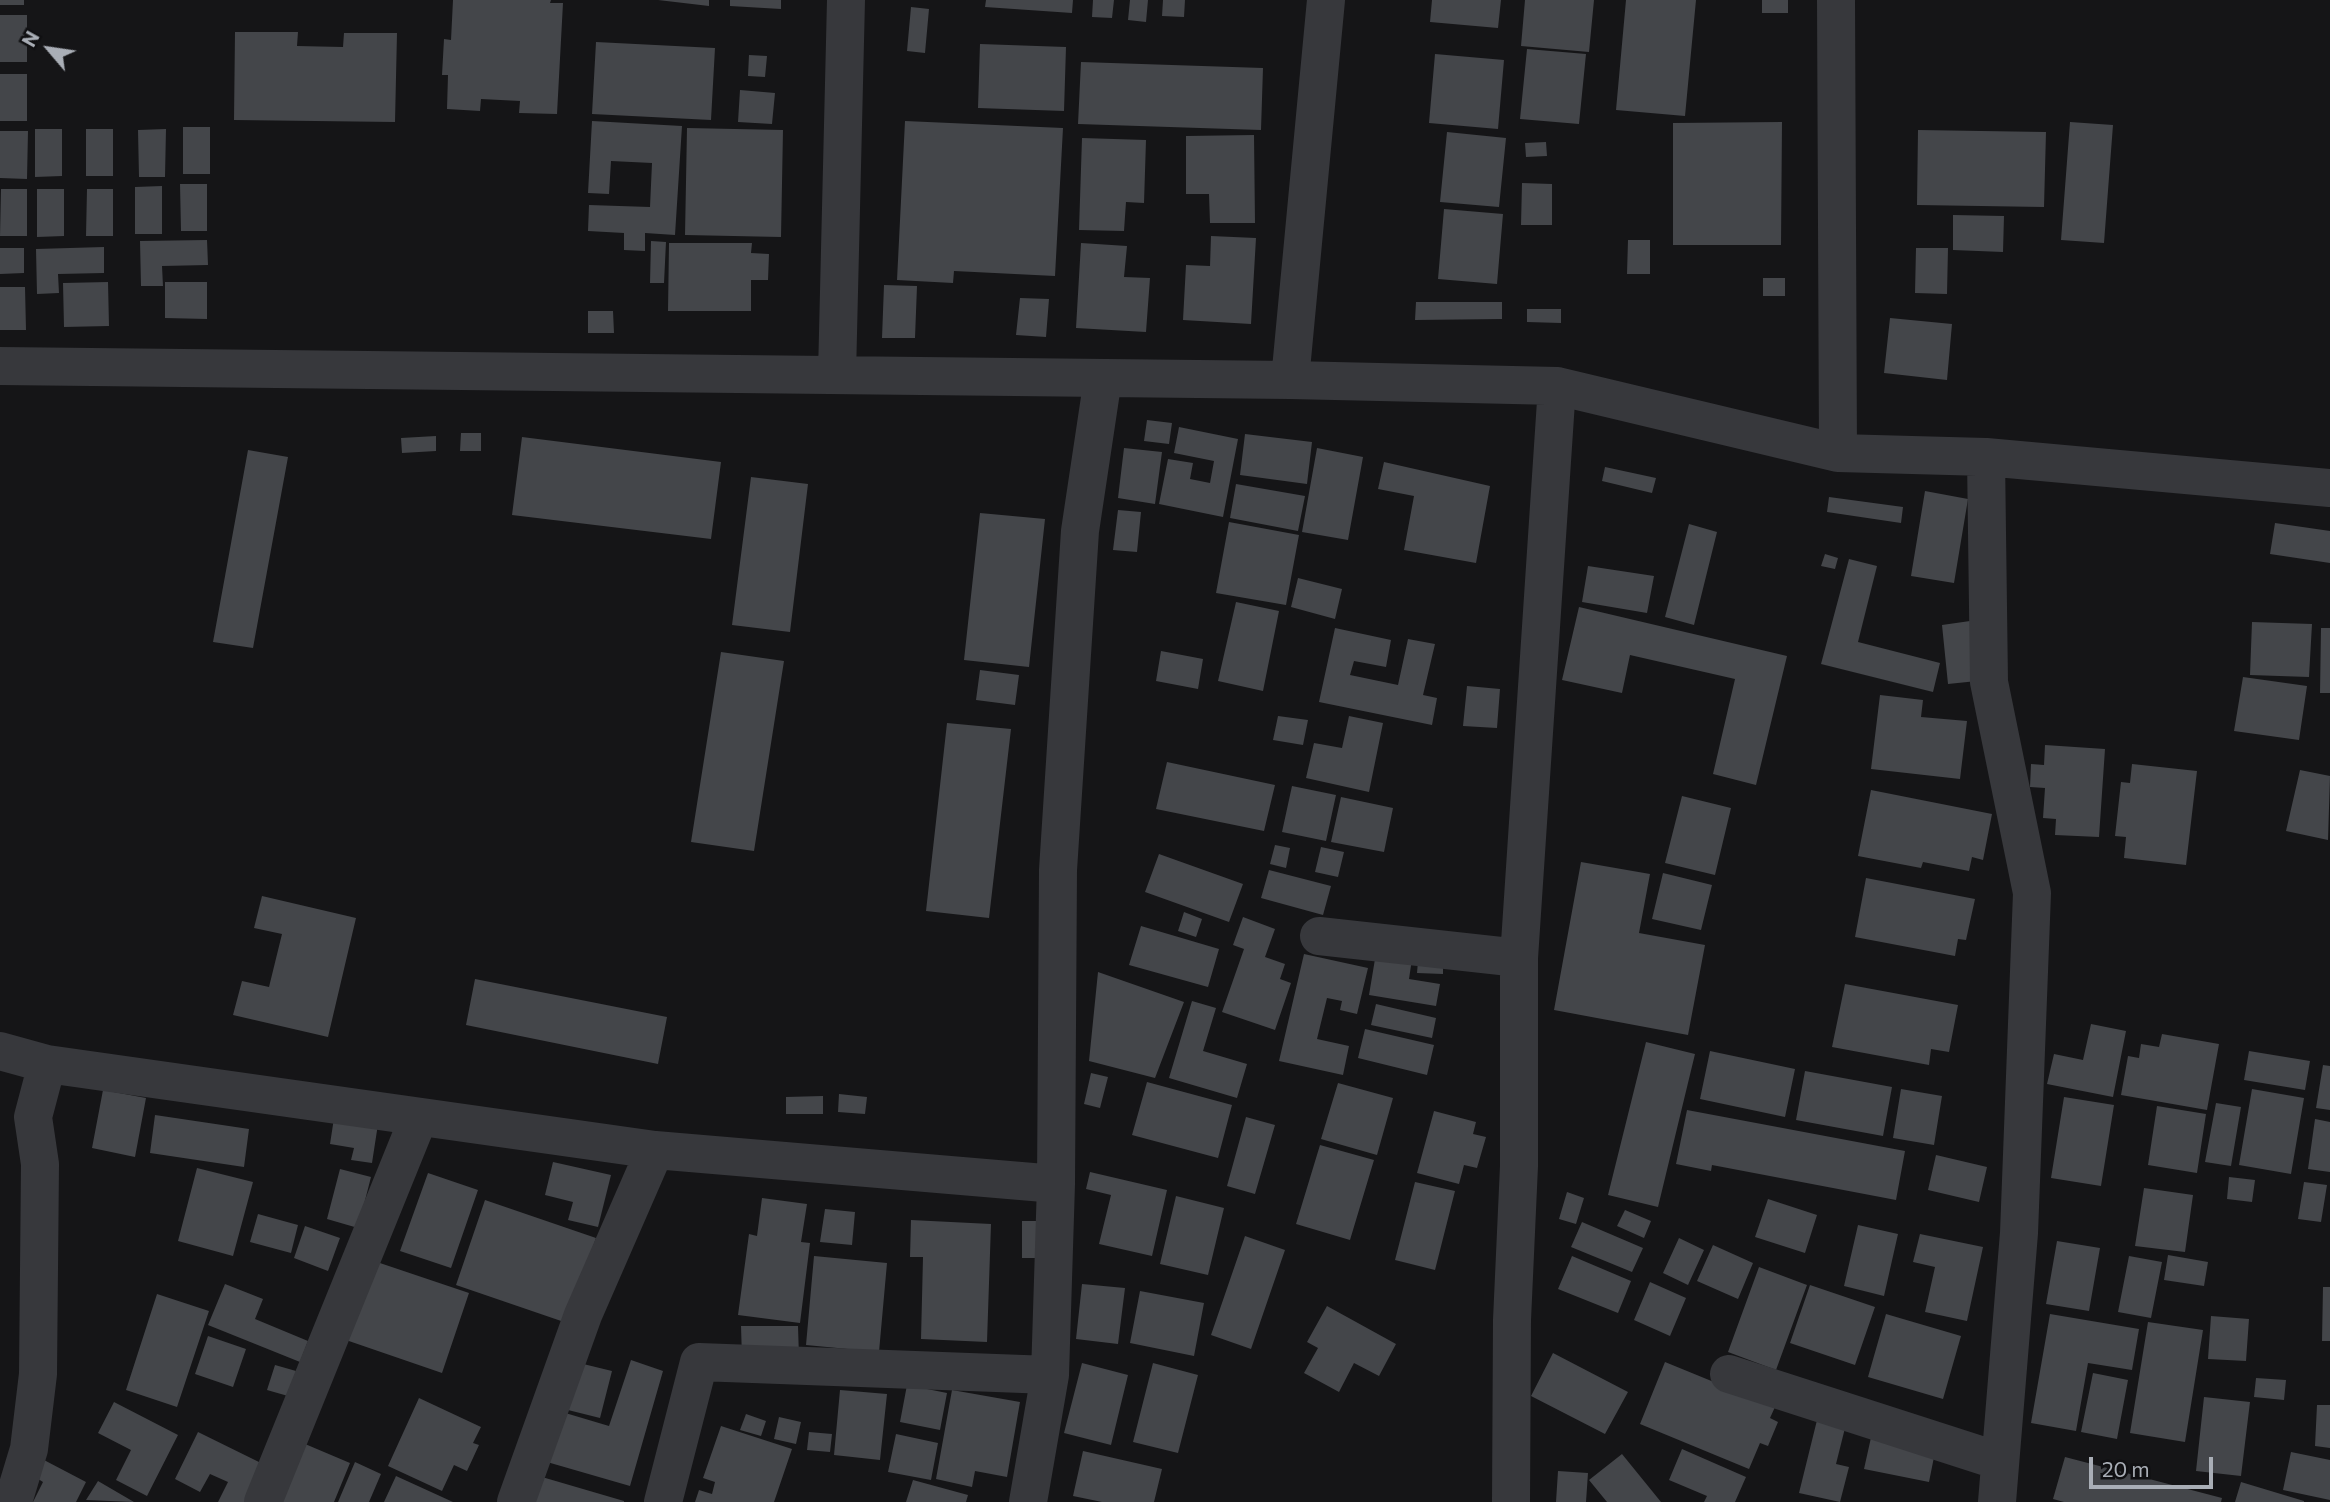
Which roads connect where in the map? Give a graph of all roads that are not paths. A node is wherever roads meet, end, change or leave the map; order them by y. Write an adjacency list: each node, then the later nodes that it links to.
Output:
1 (846, 0): 5 (street)
2 (1326, 0): 7 (street)
3 (1836, 0): 9 (street)
4 (0, 366): 5 (street)
5 (838, 375): 6 (street)
6 (1103, 378): 7 (street); 18 (street)
7 (1290, 380): 8 (street)
8 (1557, 386): 9 (street); 13 (street)
9 (1838, 453): 10 (street)
10 (1986, 457): 11 (street); 21 (street)
11 (2330, 488)
12 (1319, 936): 13 (street)
13 (1520, 958): 27 (street)
14 (0, 1051): 15 (street)
15 (47, 1065): 16 (street); 22 (street)
16 (419, 1117): 17 (street); 23 (street)
17 (655, 1150): 18 (street); 24 (street)
18 (1056, 1184): 20 (street)
19 (1729, 1374): 21 (street)
20 (1050, 1375): 25 (street); 26 (street)
21 (1999, 1461): 28 (street)
22 (13, 1502)
23 (263, 1502)
24 (516, 1502)
25 (663, 1502)
26 (1028, 1502)
27 (1511, 1502)
28 (1997, 1502)

